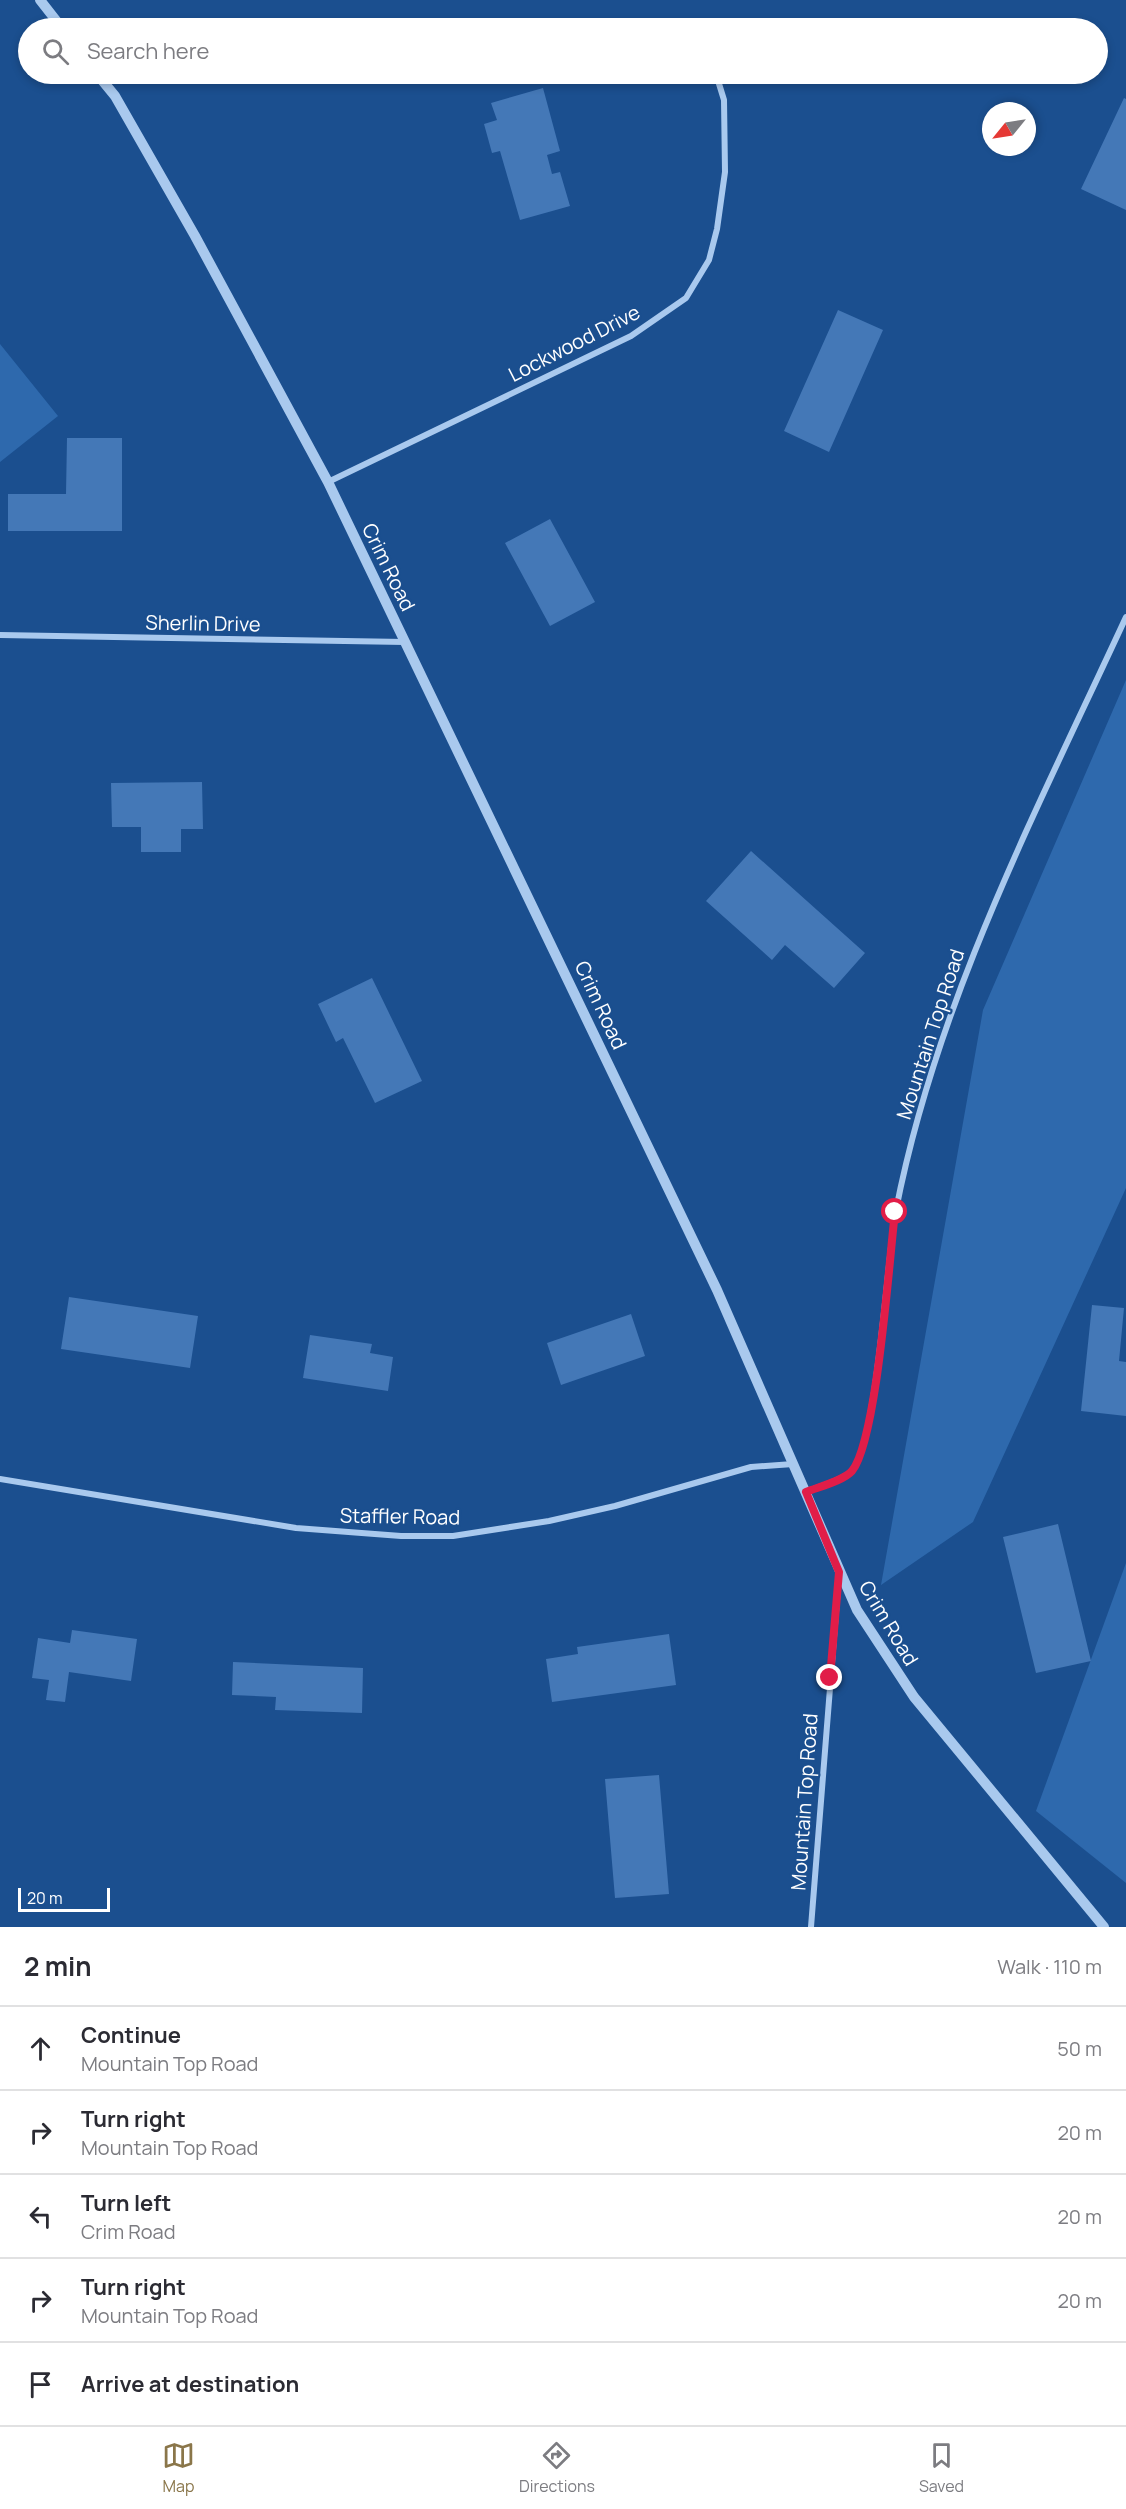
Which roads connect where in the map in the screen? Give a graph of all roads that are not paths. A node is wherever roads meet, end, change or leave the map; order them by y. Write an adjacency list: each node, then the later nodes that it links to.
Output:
1 (40, 0): 2 (street)
2 (54, 18)
3 (105, 84): 5 (street, Crim Road)
4 (719, 84): 5 (street, Lockwood Drive)
5 (328, 482): 8 (street, Crim Road)
6 (1126, 617): 11 (street, Mountain Top Road)
7 (0, 635): 8 (street, Sherlin Drive)
8 (406, 642): 9 (street, Crim Road)
9 (794, 1464): 10 (street, Staffler Road); 11 (street, Crim Road)
10 (0, 1479)
11 (806, 1492): 12 (street, Crim Road)
12 (839, 1572): 13 (street, Mountain Top Road); 14 (street, Crim Road)
13 (811, 1927)
14 (1104, 1927)

